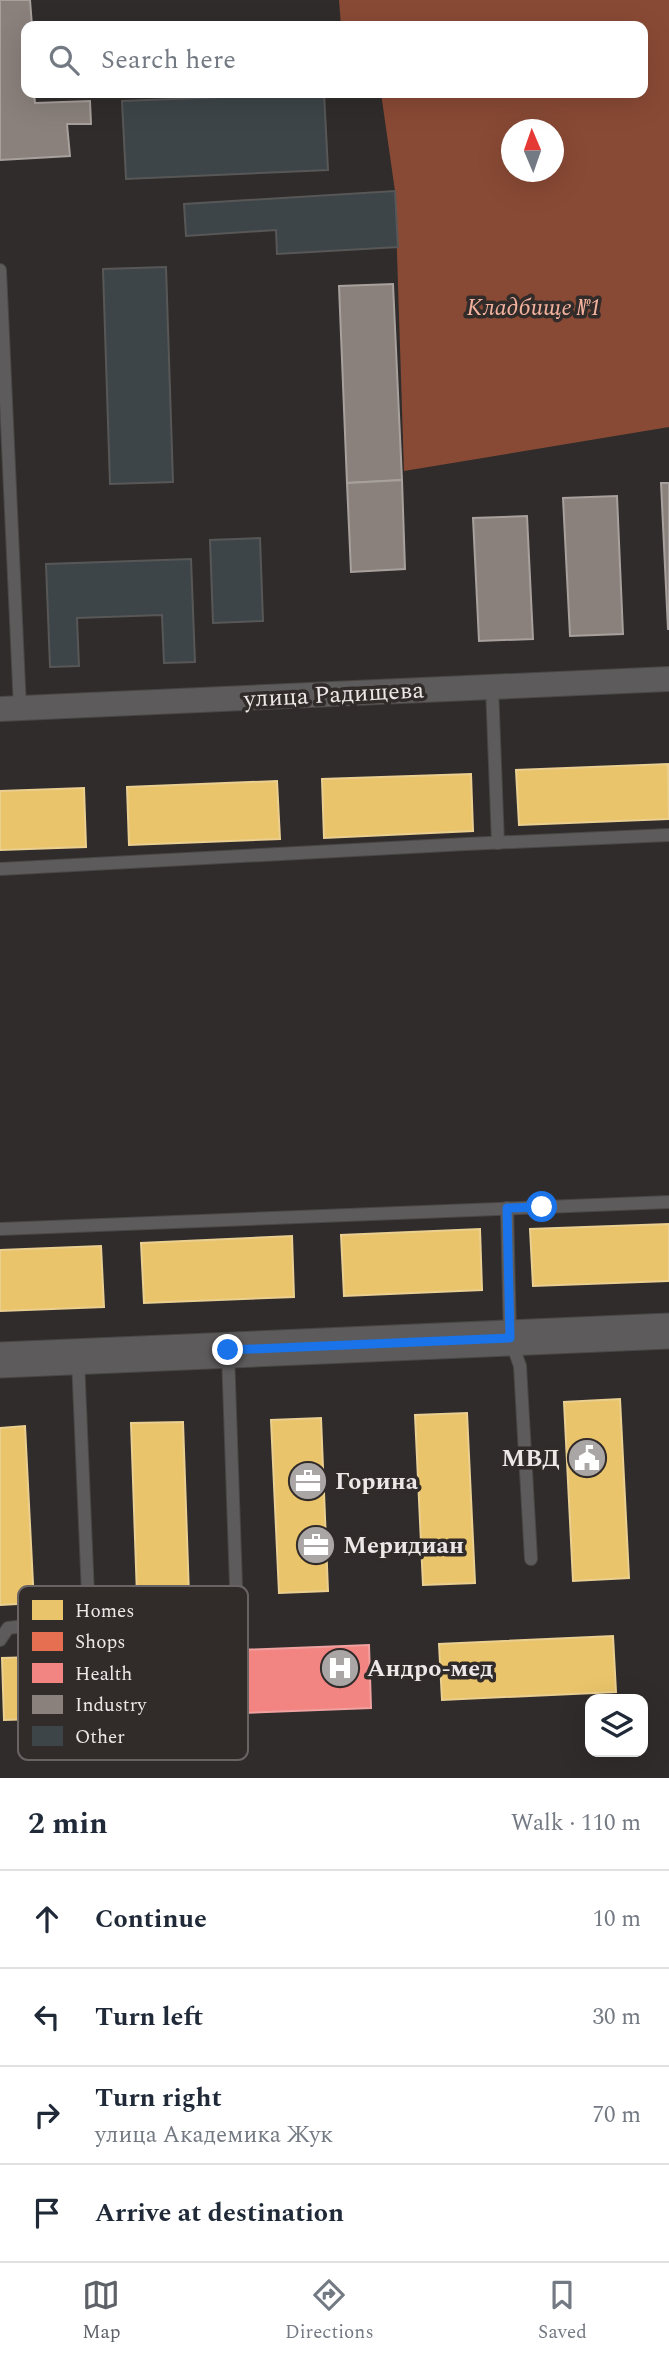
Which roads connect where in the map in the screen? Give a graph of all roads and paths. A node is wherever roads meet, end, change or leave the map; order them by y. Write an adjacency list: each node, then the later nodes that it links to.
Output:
1 (0, 270): 4 (lane)
2 (669, 679): 3 (street, улица Радищева)
3 (492, 687): 4 (street, улица Радищева); 6 (lane)
4 (10, 708)
5 (669, 835): 6 (lane)
6 (498, 843): 7 (lane)
7 (0, 869)
8 (669, 1202): 9 (lane)
9 (507, 1208): 10 (lane); 12 (lane)
10 (0, 1228)
11 (669, 1331): 12 (street)
12 (510, 1338): 13 (street); 16 (lane)
13 (228, 1350): 14 (street); 18 (lane)
14 (78, 1356): 15 (street); 17 (lane)
15 (0, 1360)
16 (531, 1559)
17 (88, 1586)
18 (235, 1586)
19 (18, 1627): 20 (lane)
20 (0, 1640)

